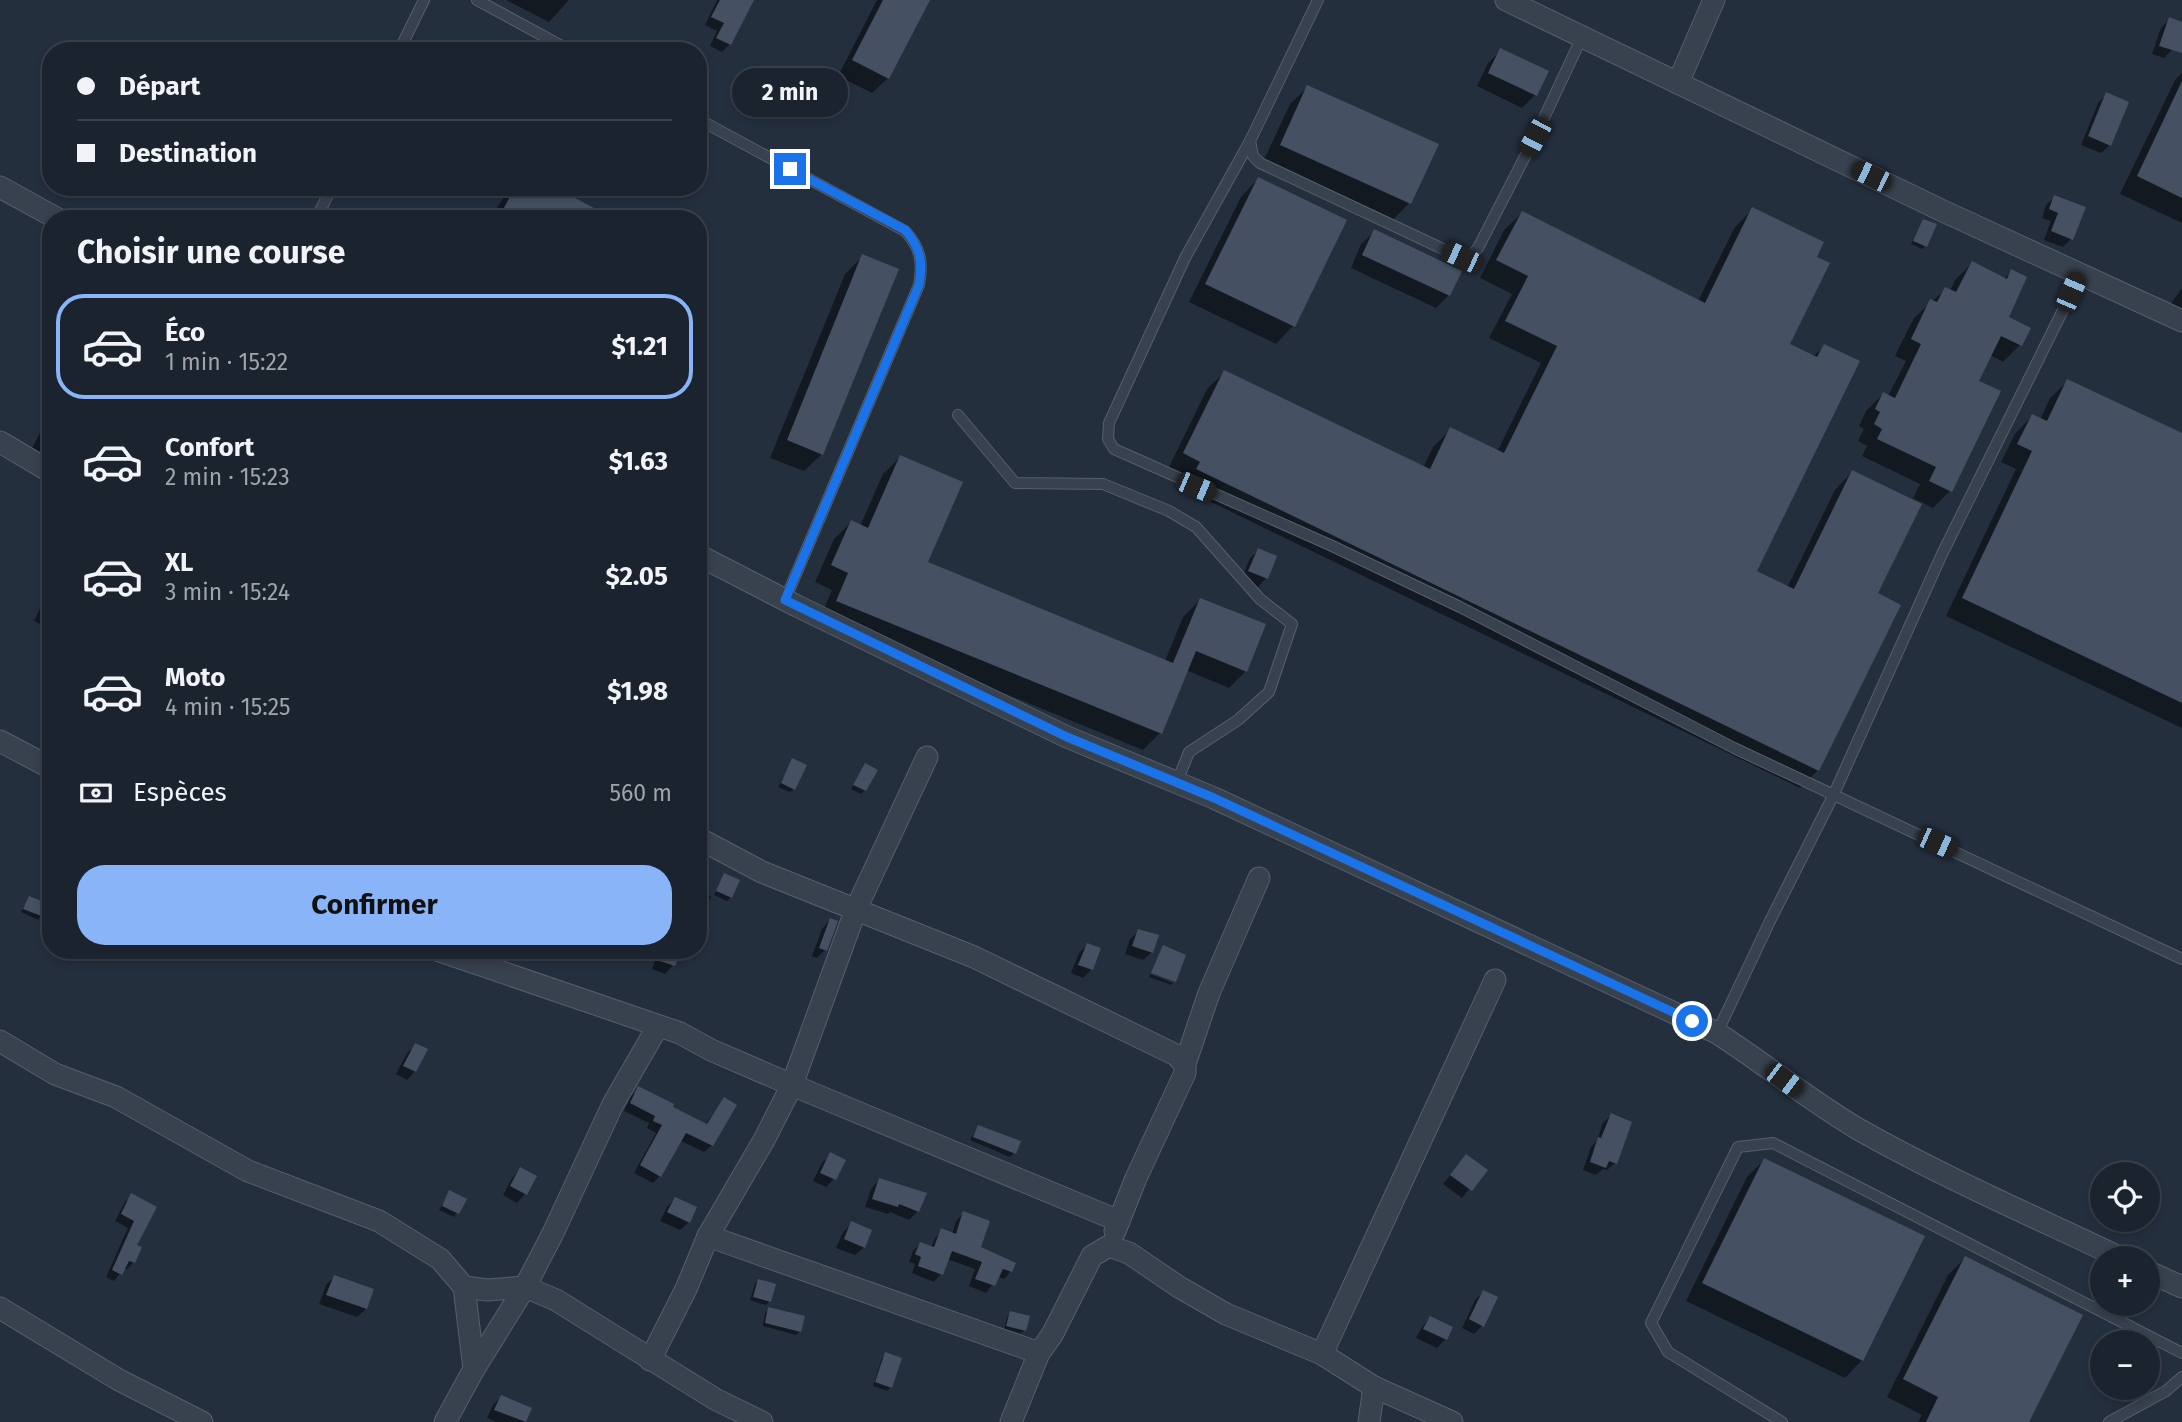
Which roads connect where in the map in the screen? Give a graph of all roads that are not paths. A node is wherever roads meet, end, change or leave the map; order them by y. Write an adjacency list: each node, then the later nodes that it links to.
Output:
1 (424, 0): 7 (lane)
2 (477, 0): 8 (lane)
3 (1318, 0): 11 (lane)
4 (1506, 0): 6 (street)
5 (1714, 0): 9 (street)
6 (1582, 37): 9 (street); 11 (lane)
7 (403, 42)
8 (554, 42)
9 (1678, 83): 14 (street)
10 (707, 124): 20 (lane)
11 (1250, 141): 25 (lane)
12 (0, 187): 13 (street)
13 (42, 210)
14 (2079, 272): 15 (street); 25 (lane)
15 (2182, 321)
16 (958, 415): 24 (lane)
17 (0, 442): 18 (street)
18 (42, 467)
19 (707, 560): 20 (street)
20 (785, 600): 24 (street)
21 (0, 741): 23 (street)
22 (927, 757): 28 (street)
23 (42, 763)
24 (1177, 782): 33 (street)
25 (1833, 796): 30 (lane); 33 (lane)
26 (707, 843): 28 (street)
27 (1259, 878): 35 (street)
28 (856, 909): 35 (street); 36 (street)
29 (463, 959): 32 (street)
30 (2182, 959)
31 (1495, 980): 48 (street)
32 (658, 1026): 36 (street); 43 (street)
33 (1717, 1033): 40 (street)
34 (0, 1041): 42 (street)
35 (1185, 1063): 37 (street)
36 (792, 1085): 37 (street); 38 (street)
37 (1119, 1221): 39 (street)
38 (708, 1236): 46 (street); 49 (street)
39 (1109, 1246): 46 (street); 48 (street)
40 (2095, 1246)
41 (2160, 1277): 44 (street)
42 (464, 1287): 43 (street); 50 (street)
43 (525, 1287): 49 (street); 50 (street)
44 (2182, 1287)
45 (0, 1308): 53 (street)
46 (1039, 1353): 56 (street)
47 (2182, 1353): 59 (lane)
48 (1322, 1354): 52 (street)
49 (650, 1360): 55 (street)
50 (474, 1369): 54 (street)
51 (2182, 1377): 60 (lane)
52 (1374, 1387): 57 (street); 58 (street)
53 (202, 1422)
54 (444, 1422)
55 (762, 1422)
56 (1011, 1422)
57 (1368, 1422)
58 (1452, 1422)
59 (1782, 1422)
60 (2109, 1422)

